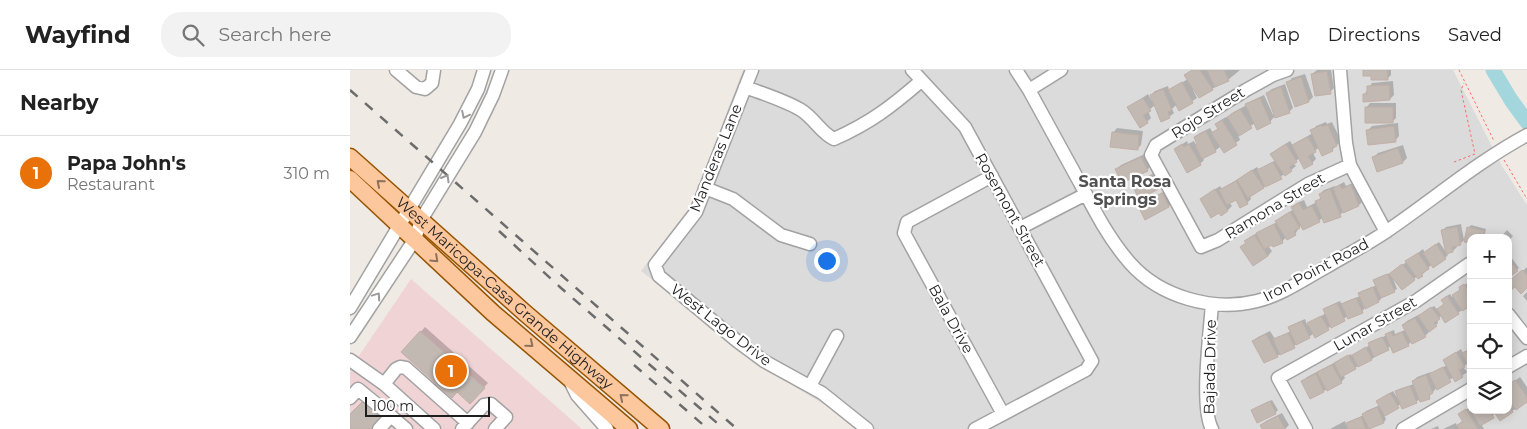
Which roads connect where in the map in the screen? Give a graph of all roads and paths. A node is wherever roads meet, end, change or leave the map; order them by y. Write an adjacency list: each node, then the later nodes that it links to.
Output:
1 (396, 70): 2 (street)
2 (434, 70)
3 (484, 70): 23 (street, one-way to 23)
4 (502, 70): 23 (street, one-way to 4)
5 (752, 70): 13 (street, Manderas Lane)
6 (912, 70): 12 (street, Rosemont Street)
7 (1016, 70): 14 (street, Iron Point Road)
8 (1061, 70): 14 (street)
9 (1286, 70): 29 (street, Rojo Street)
10 (1340, 70): 18 (street)
11 (1458, 70): 17 (path)
12 (921, 81): 13 (street); 19 (street, Rosemont Street)
13 (745, 87): 21 (street, Manderas Lane)
14 (1029, 90): 22 (street, Iron Point Road)
15 (1525, 137): 26 (street, Iron Point Road)
16 (350, 157): 23 (main road, West Maricopa-Casa Grande Highway, one-way to 16)
17 (1454, 162)
18 (1350, 165): 26 (street); 29 (street, Ramona Street)
19 (992, 176): 25 (street, Rosemont Street); 46 (street, Bala Drive)
20 (350, 179): 24 (main road, West Maricopa-Casa Grande Highway)
21 (705, 188): 28 (street); 30 (street, Manderas Lane)
22 (1086, 194): 25 (street); 32 (street, Iron Point Road)
23 (415, 214): 24 (street); 27 (street); 57 (main road, West Maricopa-Casa Grande Highway, one-way to 23)
24 (400, 225): 27 (main road, West Maricopa-Casa Grande Highway); 33 (street)
25 (1020, 228): 46 (street, Rosemont Street)
26 (1386, 232): 32 (street, Iron Point Road)
27 (415, 239): 36 (street, one-way to 27); 41 (main road, West Maricopa-Casa Grande Highway, one-way to 41)
28 (810, 244)
29 (1200, 247)
30 (655, 265): 43 (street, West Lago Drive)
31 (1467, 267): 61 (street, Lunar Street)
32 (1212, 304): 50 (street, Bajada Drive)
33 (350, 308)
34 (1512, 319): 37 (street)
35 (837, 336): 43 (street)
36 (350, 337)
37 (1527, 338)
38 (1527, 356): 40 (street)
39 (350, 360): 42 (street)
40 (1512, 365)
41 (568, 377): 55 (street); 56 (main road, West Maricopa-Casa Grande Highway)
42 (384, 384): 48 (street); 49 (street)
43 (810, 386): 58 (street, West Lago Drive)
44 (1467, 391): 62 (street)
45 (350, 398): 47 (street)
46 (1003, 414): 59 (street)
47 (390, 416): 51 (street); 52 (street)
48 (420, 416): 52 (street); 53 (street)
49 (465, 426): 54 (street)
50 (1210, 426): 60 (street)
51 (379, 429)
52 (407, 429)
53 (434, 429)
54 (495, 429)
55 (606, 429)
56 (630, 429)
57 (660, 429)
58 (867, 429)
59 (975, 429)
60 (1197, 429)
61 (1306, 429)
62 (1403, 429)

